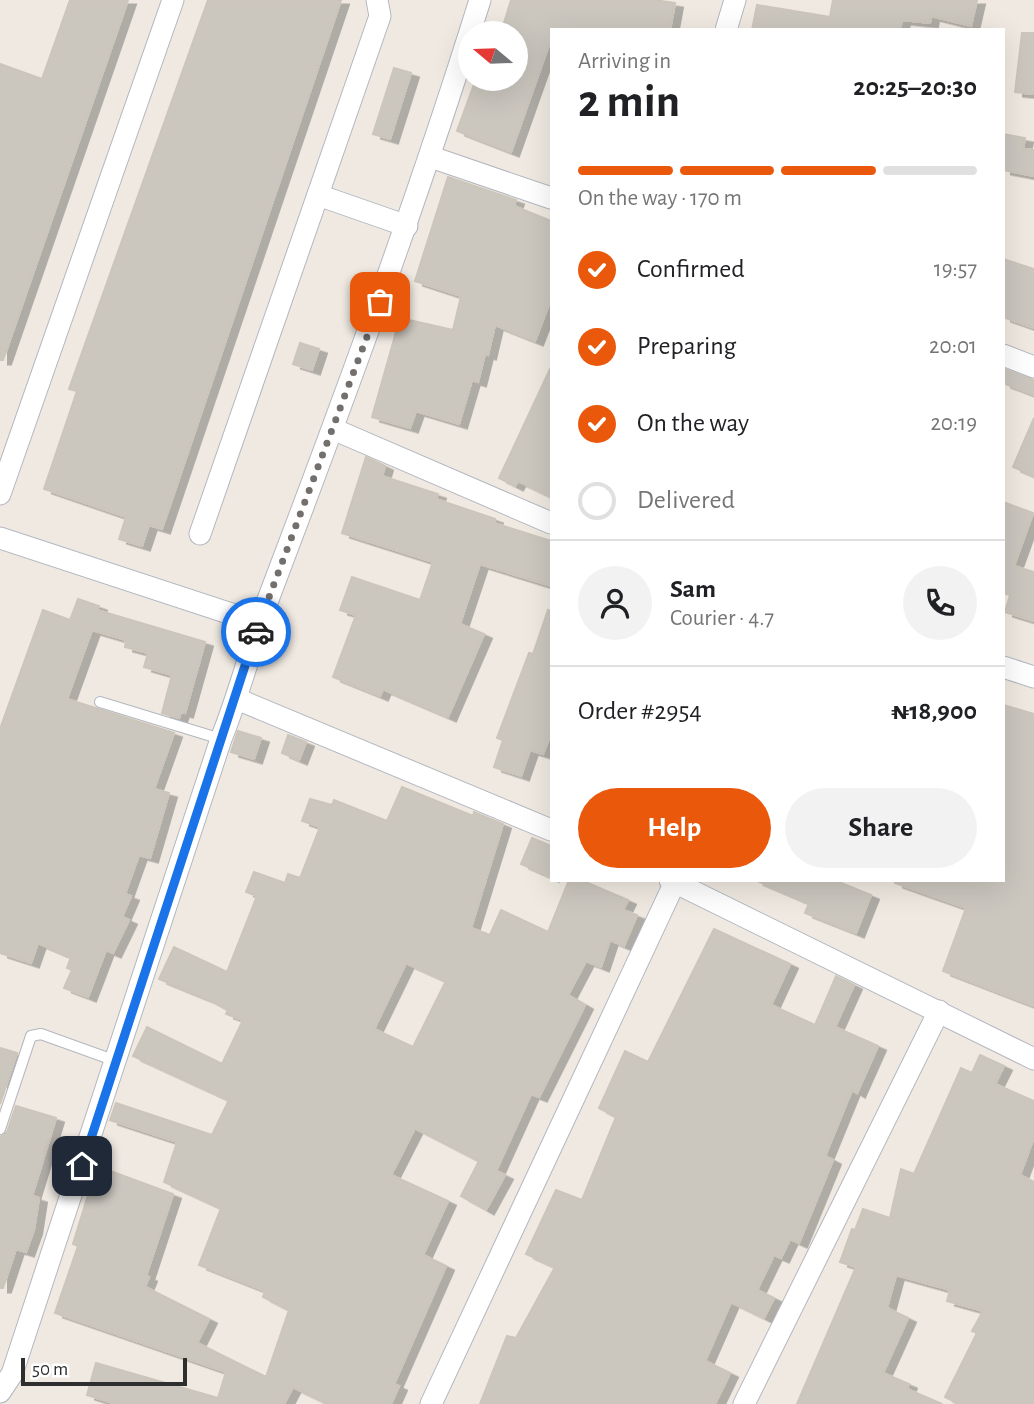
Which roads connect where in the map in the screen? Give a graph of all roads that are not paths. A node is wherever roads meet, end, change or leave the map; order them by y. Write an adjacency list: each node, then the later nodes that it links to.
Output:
1 (173, 0): 13 (street)
2 (480, 0): 6 (street)
3 (735, 0): 5 (street)
4 (378, 1): 7 (street)
5 (727, 28)
6 (431, 157): 8 (street); 9 (street)
7 (318, 195): 9 (street); 15 (street)
8 (550, 198)
9 (407, 226): 12 (street)
10 (1005, 356): 11 (street)
11 (1034, 367)
12 (333, 429): 14 (street); 17 (street)
13 (0, 494)
14 (550, 523)
15 (200, 534)
16 (0, 538): 17 (street)
17 (259, 623): 20 (street)
18 (1005, 668): 19 (street)
19 (1034, 677)
20 (237, 699): 22 (street); 23 (street)
21 (100, 702): 22 (lane)
22 (220, 739): 28 (street)
23 (550, 831)
24 (672, 882): 31 (street)
25 (674, 882): 26 (street)
26 (939, 1011): 27 (street); 32 (street)
27 (1034, 1059)
28 (116, 1061): 29 (lane); 30 (street)
29 (0, 1129)
30 (0, 1392)
31 (431, 1404)
32 (744, 1404)

